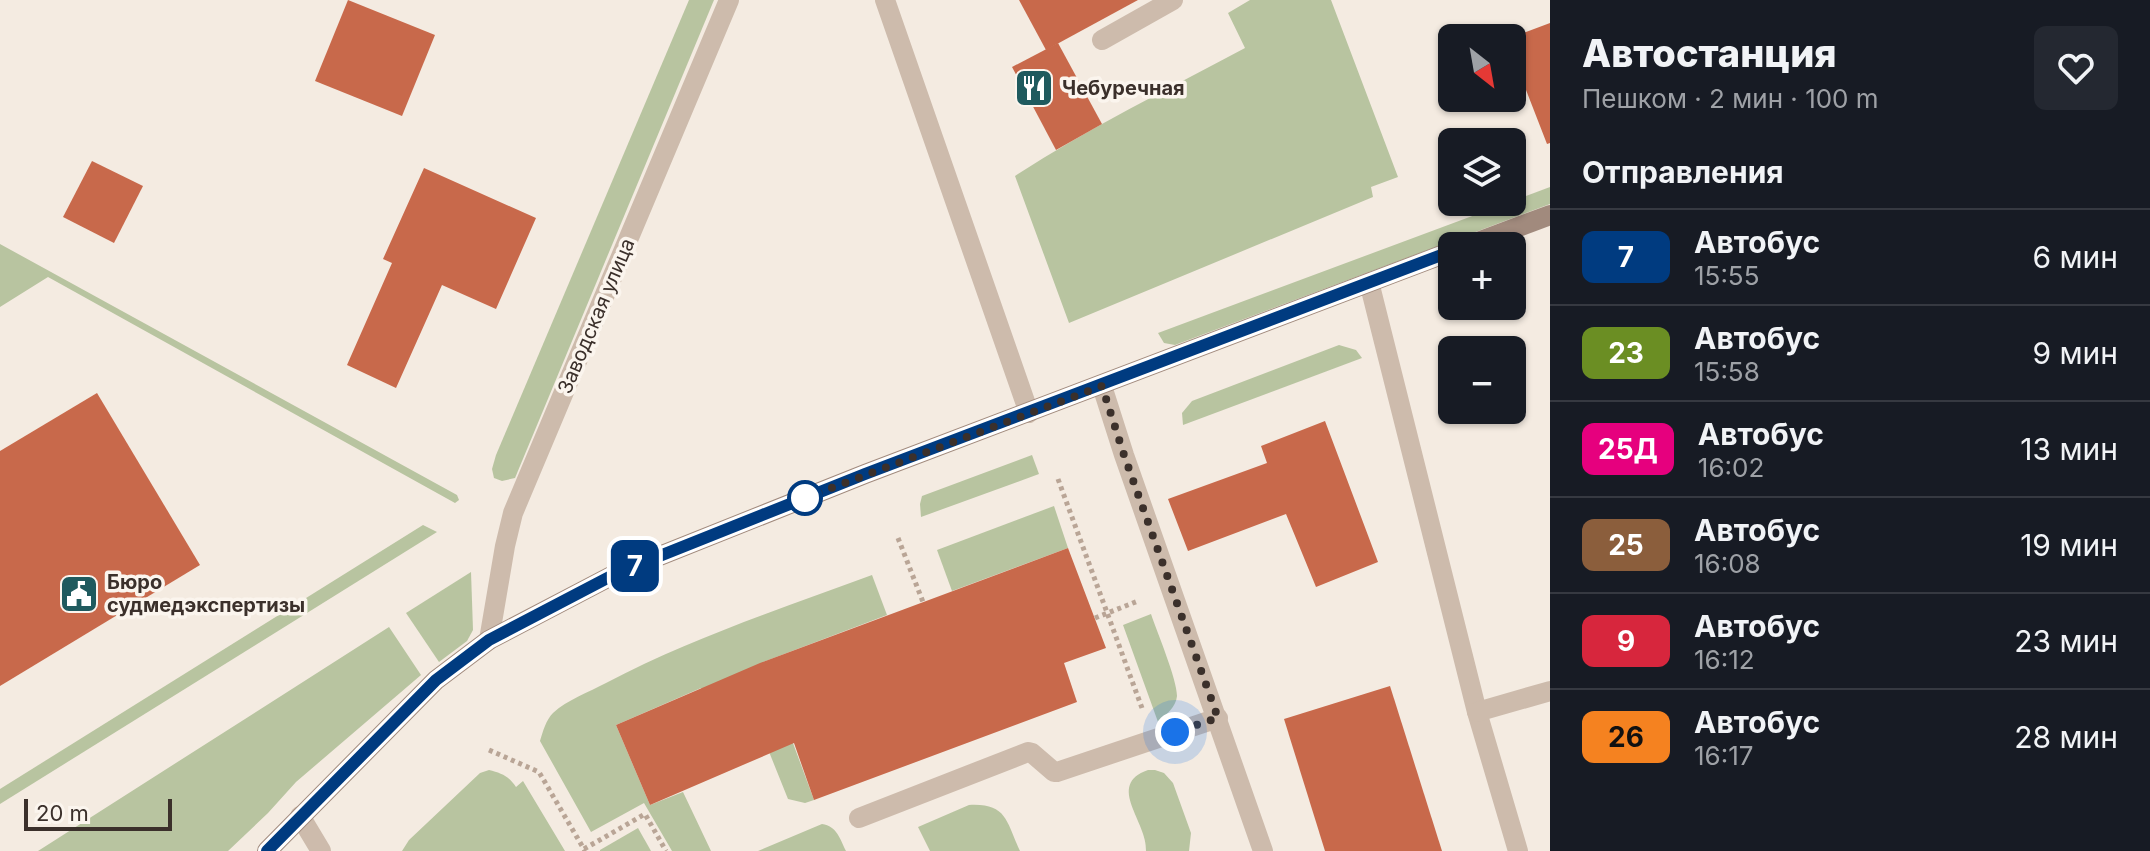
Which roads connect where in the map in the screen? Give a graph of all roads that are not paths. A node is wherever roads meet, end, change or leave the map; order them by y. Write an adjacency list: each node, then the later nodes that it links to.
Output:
1 (729, 0): 11 (street, Заводская улица)
2 (885, 0): 10 (street)
3 (1173, 0): 4 (street)
4 (1102, 40)
5 (1550, 215): 6 (main road)
6 (1504, 232)
7 (1438, 256): 8 (main road)
8 (1369, 282): 9 (main road); 13 (street)
9 (1102, 386): 10 (main road); 14 (street)
10 (1029, 413): 11 (main road)
11 (489, 640): 15 (main road)
12 (1550, 691): 13 (street)
13 (1477, 712): 20 (street)
14 (1218, 718): 16 (street); 19 (street)
15 (300, 816): 17 (main road); 18 (street)
16 (859, 818)
17 (267, 851)
18 (321, 851)
19 (1263, 851)
20 (1518, 851)

